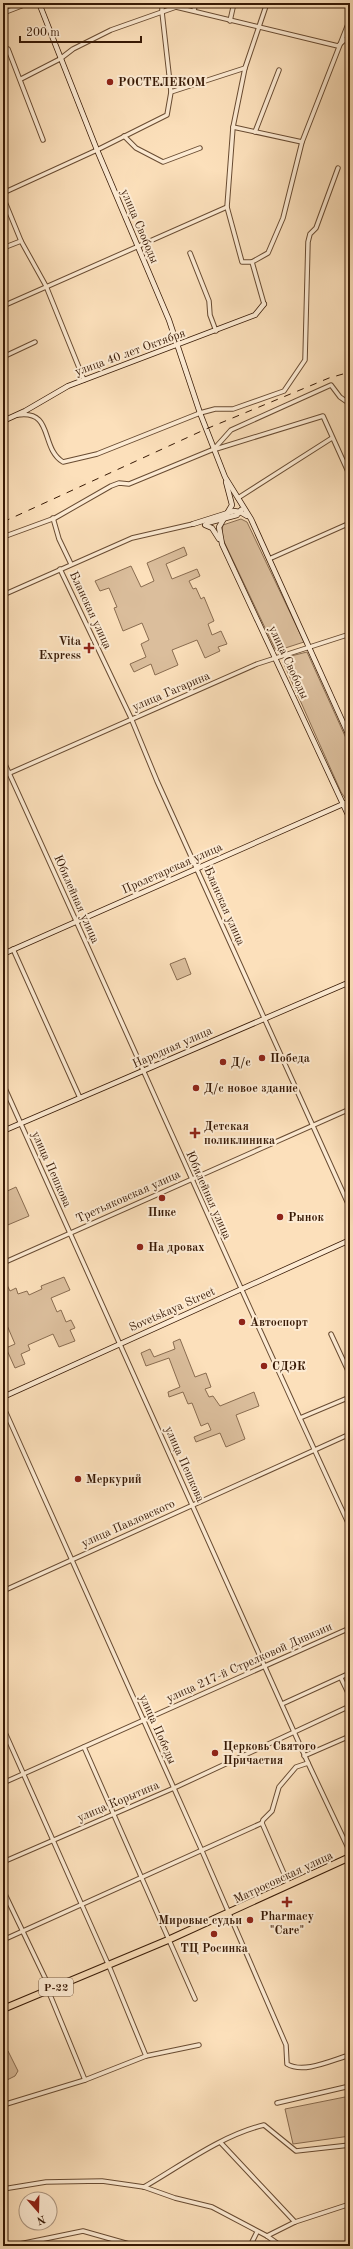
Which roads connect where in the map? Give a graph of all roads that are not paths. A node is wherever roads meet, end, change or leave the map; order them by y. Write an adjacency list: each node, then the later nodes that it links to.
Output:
1 (29, 3): 9 (street)
2 (38, 3): 16 (street, улица Свободы)
3 (162, 3): 8 (street)
4 (196, 3): 7 (street)
5 (234, 3): 11 (street)
6 (268, 3): 12 (street)
7 (194, 10): 8 (street); 11 (street)
8 (162, 12): 16 (street); 20 (street)
9 (3, 13)
10 (350, 19): 14 (street)
11 (230, 21): 12 (street)
12 (259, 29): 14 (street); 17 (street)
13 (350, 35): 14 (street)
14 (338, 46): 25 (street)
15 (8, 49): 19 (street)
16 (60, 59): 19 (street); 27 (street, улица Свободы)
17 (245, 68): 20 (street); 21 (street)
18 (279, 70): 22 (street)
19 (21, 79): 24 (street)
20 (170, 92): 23 (street)
21 (232, 127): 22 (street); 32 (street)
22 (255, 132): 25 (street)
23 (124, 136): 26 (street); 27 (street)
24 (43, 140)
25 (302, 142): 37 (street)
26 (200, 148)
27 (97, 150): 29 (street); 34 (street, улица Свободы)
28 (338, 168): 48 (street)
29 (3, 193)
30 (3, 197): 31 (street)
31 (4, 204): 33 (street)
32 (227, 207): 34 (street); 37 (street)
33 (21, 241): 35 (street); 38 (street)
34 (137, 246): 38 (street); 43 (street, улица Свободы)
35 (3, 248)
36 (190, 253): 41 (street)
37 (252, 262): 39 (street)
38 (46, 286): 40 (street); 45 (street)
39 (264, 304): 41 (street, улица 40 лет Октября)
40 (3, 306)
41 (216, 331): 43 (street, улица 40 лет Октября)
42 (35, 342): 44 (street)
43 (178, 346): 45 (street, улица 40 лет Октября); 48 (street, улица Свободы)
44 (3, 357)
45 (84, 380): 47 (street, улица 40 лет Октября)
46 (350, 404): 53 (street)
47 (36, 405): 49 (street); 50 (street, улица 40 лет Октября)
48 (200, 413): 49 (street); 53 (street, улица Свободы)
49 (33, 414): 50 (street)
50 (15, 416): 51 (street, улица 40 лет Октября)
51 (4, 419)
52 (332, 438): 53 (street); 55 (street); 56 (street)
53 (214, 449): 54 (street, улица Свободы); 60 (street)
54 (218, 458): 56 (street, улица Свободы); 59 (street, улица Свободы)
55 (350, 476)
56 (238, 498): 57 (street, улица Свободы)
57 (241, 504): 58 (street); 61 (street, улица Свободы)
58 (240, 512): 59 (street); 61 (street, улица Свободы); 62 (street)
59 (228, 514): 62 (street); 64 (street)
60 (53, 518): 66 (street); 69 (street)
61 (251, 520): 68 (street, улица Свободы)
62 (222, 521): 65 (street); 67 (street, улица Свободы)
63 (350, 523): 68 (street)
64 (193, 524): 65 (street); 69 (street)
65 (201, 524): 67 (street)
66 (3, 538)
67 (222, 544): 74 (street, улица Свободы)
68 (269, 559): 73 (street, улица Свободы)
69 (71, 564): 70 (street)
70 (60, 569): 71 (street); 75 (street, Бланская улица)
71 (3, 595)
72 (350, 634): 73 (street, улица Гагарина)
73 (310, 648): 74 (street, улица Гагарина); 76 (street, улица Свободы)
74 (276, 658): 75 (street, улица Гагарина); 81 (street, улица Свободы)
75 (131, 718): 78 (street, улица Гагарина); 83 (street, Бланская улица)
76 (350, 738)
77 (3, 760): 78 (street, Юбилейная улица)
78 (9, 774): 79 (street, улица Гагарина); 84 (street, Юбилейная улица)
79 (3, 776)
80 (350, 801): 81 (street, Пролетарская улица)
81 (343, 804): 82 (street, улица Свободы); 83 (street, Пролетарская улица)
82 (350, 820)
83 (197, 867): 84 (street, Пролетарская улица); 88 (street, Бланская улица)
84 (77, 921): 85 (street, Пролетарская улица); 89 (street, Юбилейная улица)
85 (13, 950): 86 (street, Пролетарская улица); 91 (street)
86 (3, 954)
87 (350, 982): 88 (street, Народная улица)
88 (263, 1018): 89 (street, Народная улица); 94 (street, Бланская улица)
89 (143, 1071): 91 (street, Народная улица); 96 (street, Юбилейная улица)
90 (3, 1084): 93 (street, улица Пешкова)
91 (80, 1098): 93 (street, Народная улица)
92 (350, 1109): 94 (street, Третьяковская улица)
93 (21, 1123): 95 (street, Народная улица); 98 (street, улица Пешкова)
94 (312, 1126): 96 (street, Третьяковская улица); 97 (street, Бланская улица)
95 (3, 1131)
96 (191, 1179): 98 (street, Третьяковская улица); 101 (street, Юбилейная улица)
97 (350, 1208)
98 (70, 1233): 100 (street, Третьяковская улица); 103 (street, улица Пешкова)
99 (350, 1240): 101 (street, Sovetskaya Street)
100 (3, 1263)
101 (241, 1289): 103 (street, Sovetskaya Street); 108 (street, Юбилейная улица)
102 (331, 1334): 104 (street)
103 (121, 1344): 105 (street, Sovetskaya Street); 111 (street, улица Пешкова)
104 (350, 1376)
105 (3, 1397)
106 (350, 1397): 108 (street)
107 (3, 1406): 113 (street, улица Победы)
108 (300, 1418): 110 (street, Юбилейная улица)
109 (350, 1434): 110 (street, улица Павловского)
110 (314, 1450): 111 (street, улица Павловского); 112 (street, Юбилейная улица)
111 (192, 1505): 113 (street, улица Павловского); 116 (street, улица Пешкова)
112 (350, 1527)
113 (72, 1559): 114 (street, улица Павловского); 122 (street, улица Победы)
114 (3, 1591)
115 (350, 1628): 116 (street, улица 217-й Стрелковой Дивизии)
116 (265, 1666): 120 (street, улица Пешкова); 122 (street, улица 217-й Стрелковой Дивизии)
117 (350, 1673): 118 (street)
118 (341, 1678): 119 (street); 120 (street)
119 (350, 1697)
120 (282, 1704): 124 (street, улица Пешкова)
121 (350, 1706): 124 (street, улица Корытина)
122 (144, 1721): 126 (street, улица 217-й Стрелковой Дивизии); 131 (street, улица Победы)
123 (3, 1728): 129 (street)
124 (294, 1731): 127 (street, улица Пешкова); 131 (street, улица Корытина)
125 (350, 1736): 127 (street)
126 (84, 1748): 129 (street, улица 217-й Стрелковой Дивизии); 132 (street)
127 (304, 1756): 128 (street, улица Пешкова)
128 (308, 1763): 133 (street); 136 (street, улица Пешкова)
129 (24, 1774): 130 (street, улица 217-й Стрелковой Дивизии); 134 (street)
130 (3, 1783)
131 (174, 1788): 132 (street, улица Корытина); 135 (street, улица Победы)
132 (113, 1814): 134 (street, улица Корытина); 139 (street)
133 (262, 1823): 135 (street); 140 (street)
134 (52, 1840): 138 (street, улица Корытина); 142 (street)
135 (202, 1851): 139 (street); 143 (street, улица Победы)
136 (350, 1852)
137 (350, 1858): 140 (highway, Матросовская улица / Р-22)
138 (3, 1862)
139 (142, 1878): 142 (street); 146 (street)
140 (289, 1886): 143 (highway, Матросовская улица / Р-22)
141 (3, 1890): 144 (street)
142 (81, 1904): 144 (street); 147 (street)
143 (228, 1914): 146 (highway, Матросовская улица / Р-22); 152 (street, улица Победы)
144 (22, 1932): 145 (street); 148 (street)
145 (3, 1940)
146 (168, 1940): 147 (highway, Матросовская улица / Р-22); 149 (street)
147 (109, 1966): 148 (highway, Матросовская улица / Р-22); 153 (street)
148 (48, 1990): 150 (highway, Матросовская улица / Р-22); 154 (street)
149 (195, 1999)
150 (3, 2008)
151 (199, 2045): 153 (street)
152 (350, 2055)
153 (146, 2056): 154 (street)
154 (85, 2080): 157 (street)
155 (350, 2086): 156 (street)
156 (277, 2103)
157 (3, 2105)
158 (221, 2142): 159 (street); 160 (street); 163 (street)
159 (350, 2145)
160 (144, 2187): 161 (street); 164 (street)
161 (3, 2189)
162 (350, 2204): 163 (street)
163 (295, 2222): 165 (street)
164 (257, 2232): 165 (street); 168 (street)
165 (267, 2236): 169 (street)
166 (10, 2246): 167 (street)
167 (136, 2246)
168 (250, 2246)
169 (281, 2246)

